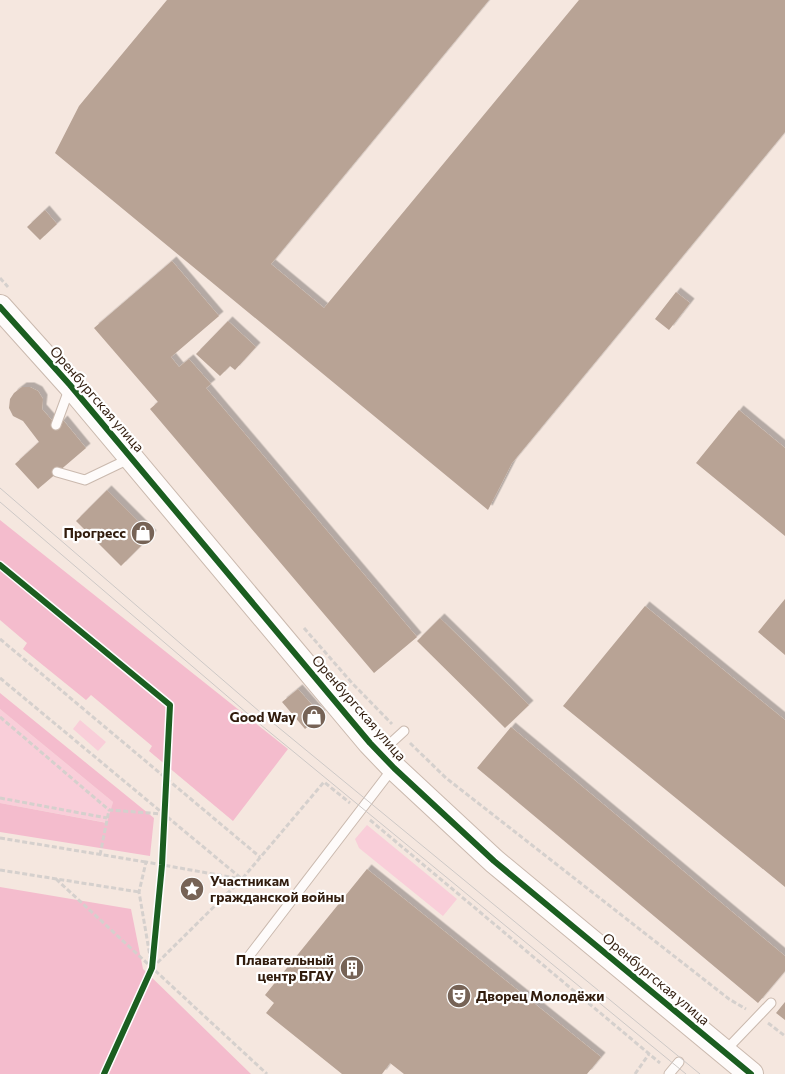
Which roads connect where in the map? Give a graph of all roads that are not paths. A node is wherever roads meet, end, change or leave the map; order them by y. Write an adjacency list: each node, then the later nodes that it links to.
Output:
1 (6, 300): 2 (street, Оренбургская улица)
2 (70, 385): 3 (lane); 4 (street, Оренбургская улица)
3 (56, 424)
4 (131, 458): 5 (lane); 7 (street, Оренбургская улица)
5 (57, 472)
6 (403, 732): 7 (lane)
7 (387, 760): 8 (lane); 10 (street, Оренбургская улица)
8 (246, 960)
9 (771, 1002): 10 (lane)
10 (724, 1052): 13 (street, Оренбургская улица)
11 (679, 1062): 12 (lane)
12 (670, 1073)
13 (751, 1074)

